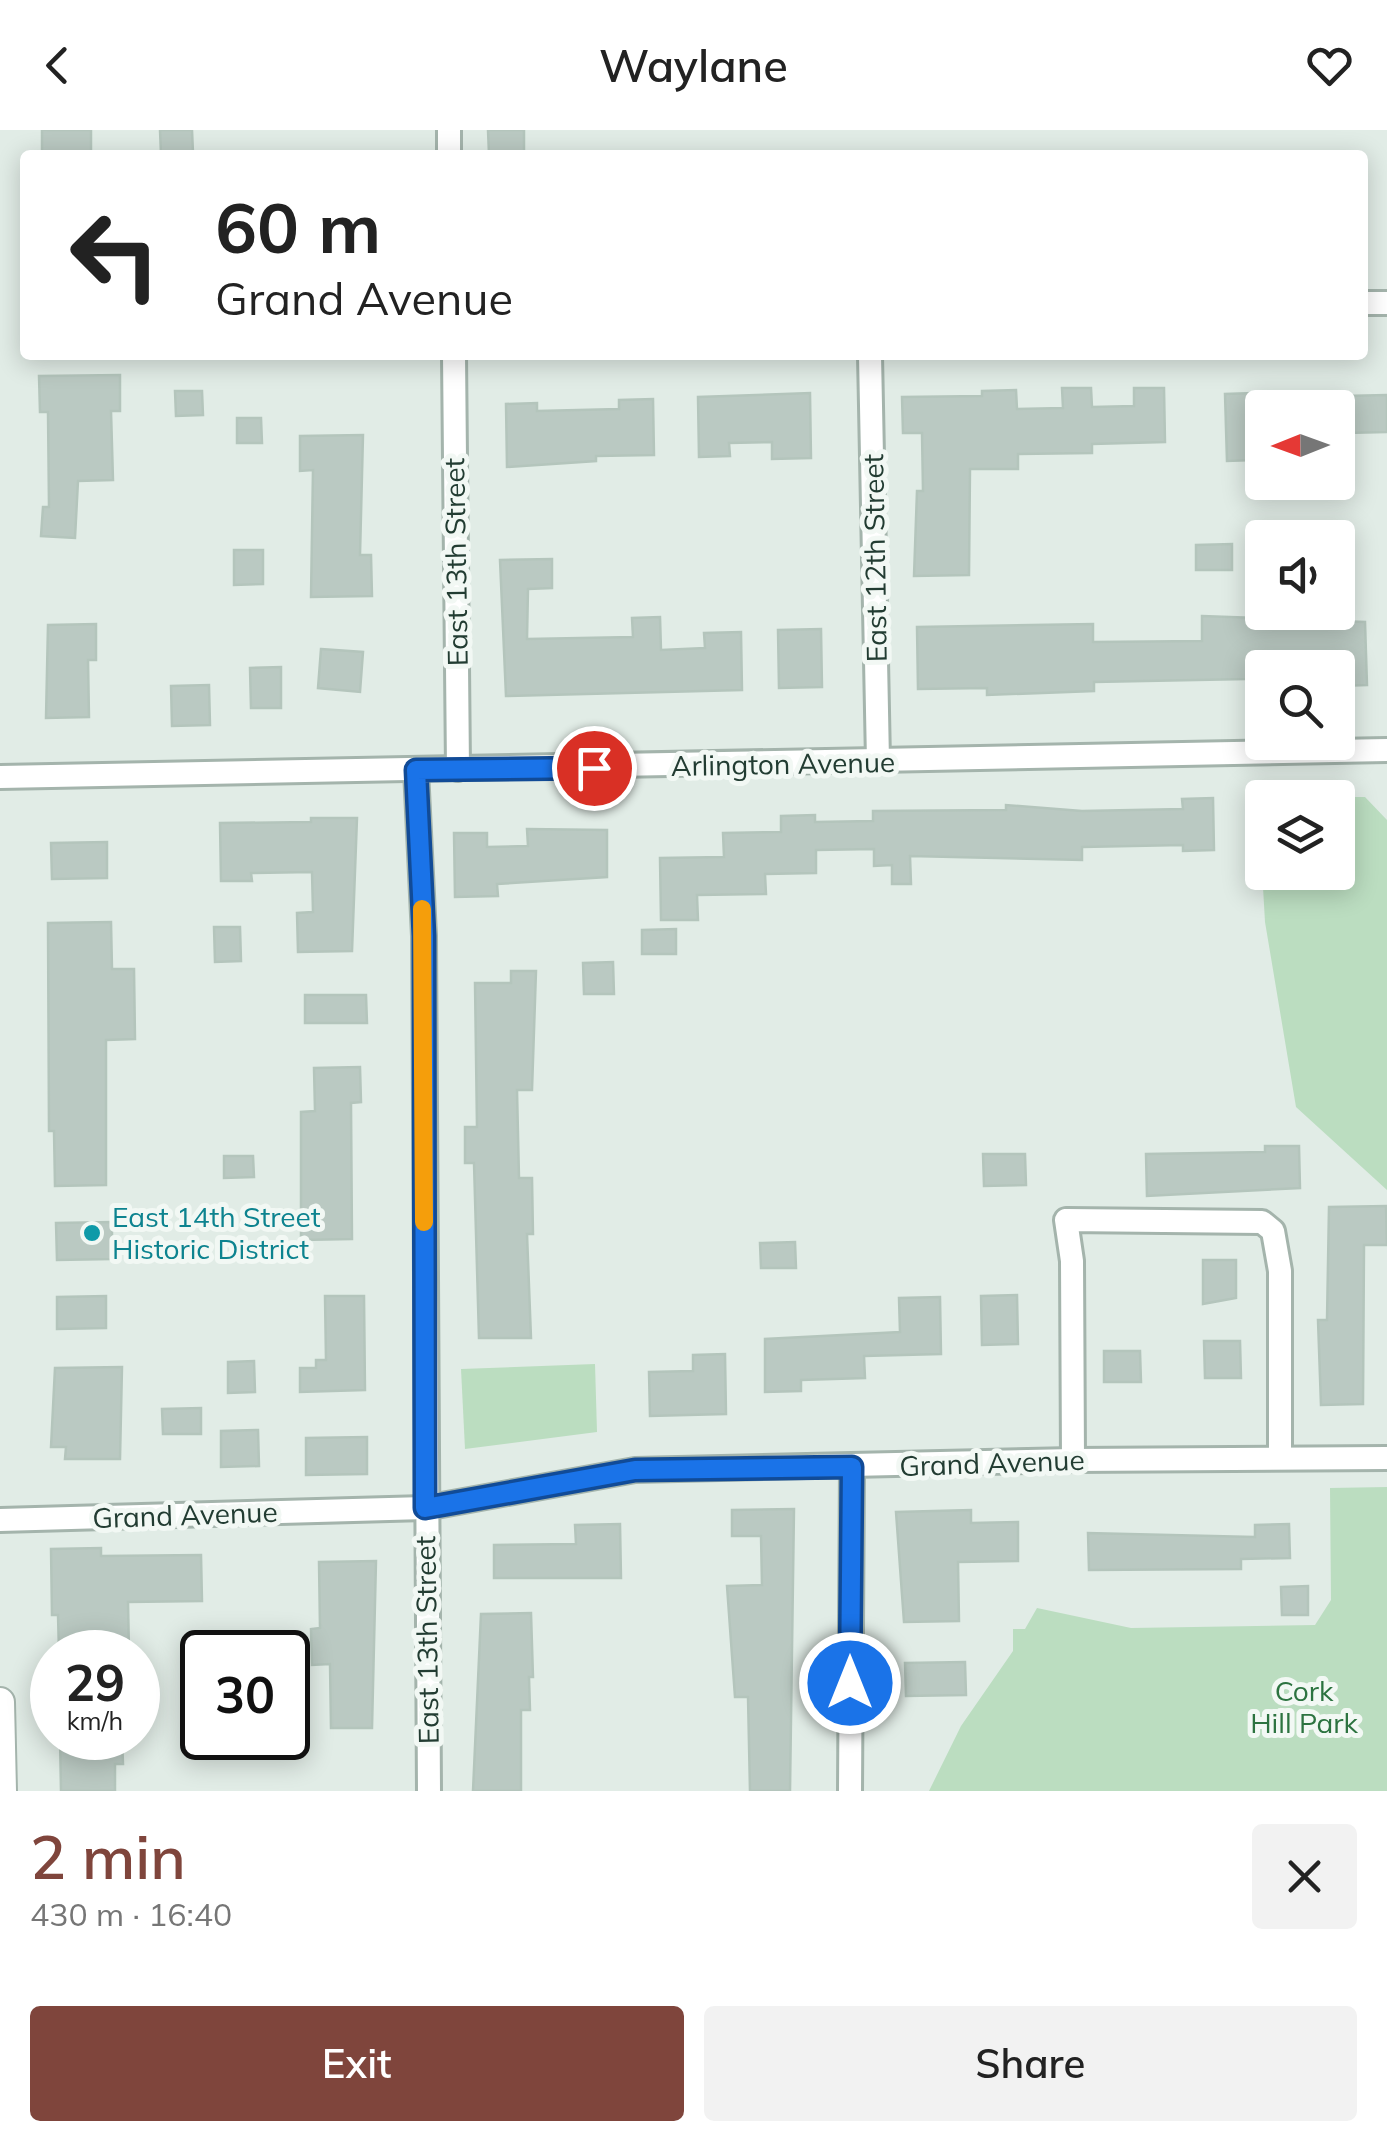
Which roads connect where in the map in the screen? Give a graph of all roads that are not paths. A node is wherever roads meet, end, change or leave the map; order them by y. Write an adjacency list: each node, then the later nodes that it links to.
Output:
1 (454, 360): 5 (street, East 13th Street)
2 (870, 360): 4 (street, East 12th Street)
3 (1387, 750): 4 (street, Arlington Avenue)
4 (878, 761): 5 (street, Arlington Avenue)
5 (458, 769): 6 (street, Arlington Avenue)
6 (416, 770): 7 (street, Arlington Avenue); 12 (street, East 13th Street)
7 (0, 777)
8 (1280, 1458): 9 (street, Grand Avenue); 10 (street, Grand Avenue); 10 (street)
9 (1387, 1458)
10 (1072, 1460): 11 (street, Grand Avenue)
11 (852, 1467): 12 (street, Grand Avenue); 17 (street)
12 (425, 1508): 13 (street, Grand Avenue); 16 (street, East 13th Street)
13 (0, 1520)
14 (0, 1702): 15 (street)
15 (2, 1791)
16 (429, 1791)
17 (850, 1791)

